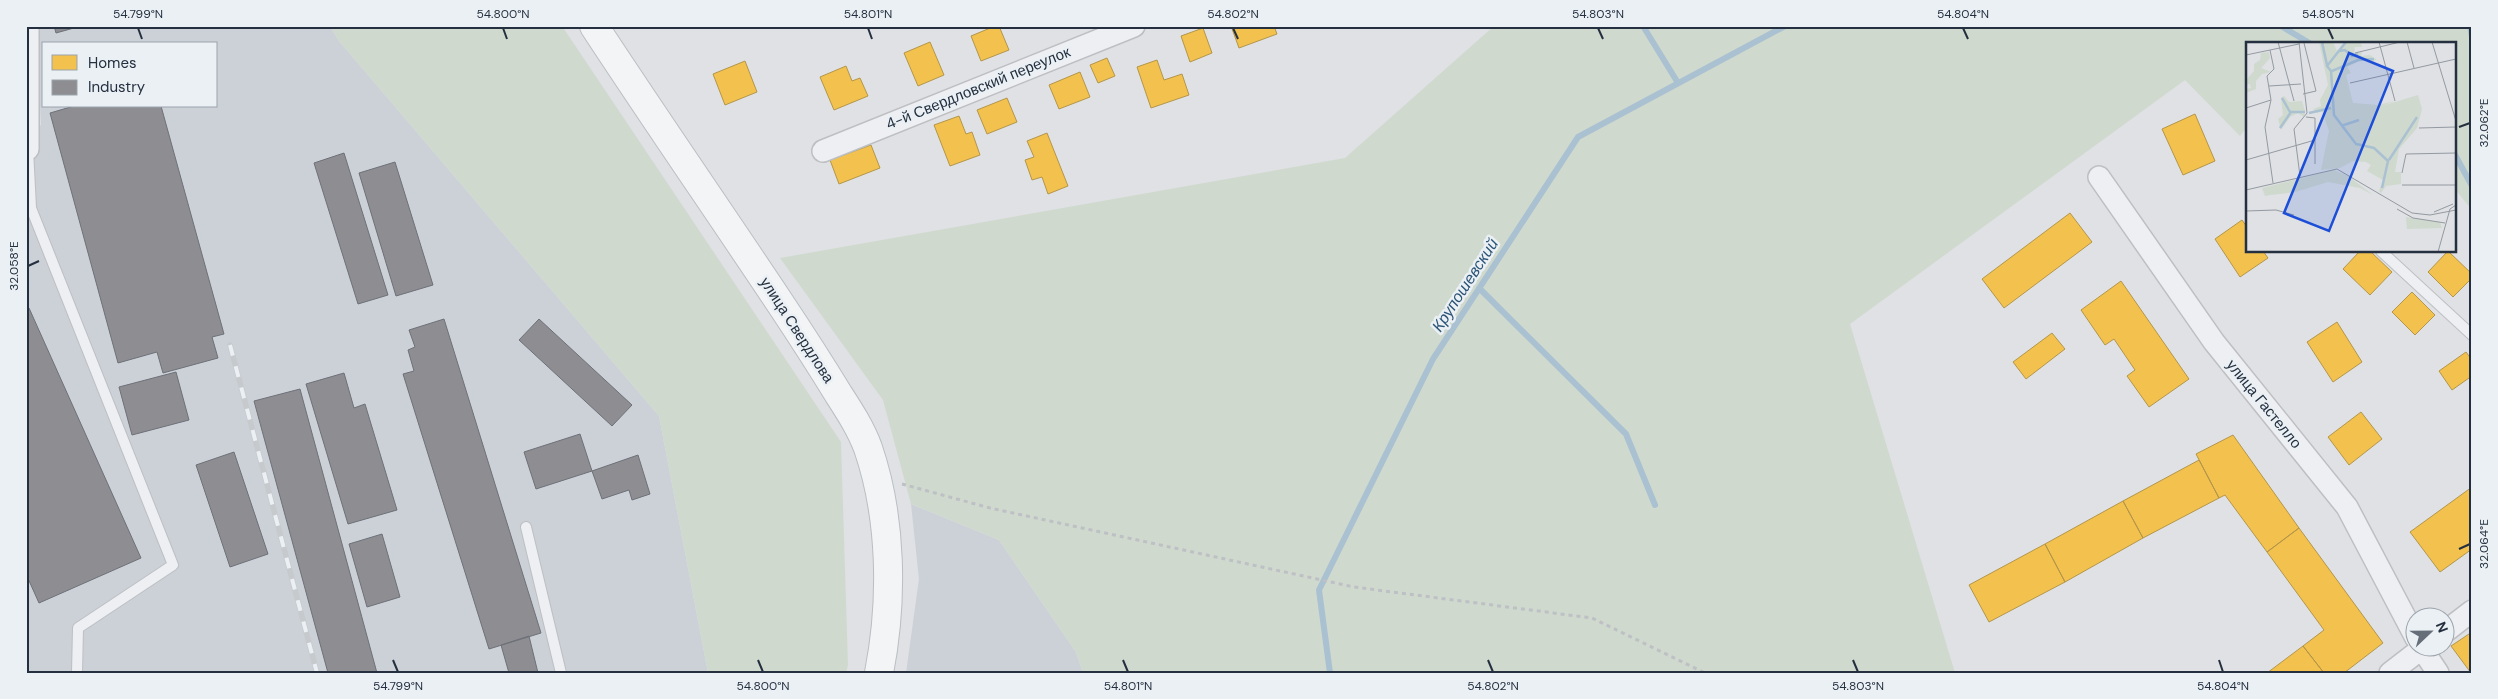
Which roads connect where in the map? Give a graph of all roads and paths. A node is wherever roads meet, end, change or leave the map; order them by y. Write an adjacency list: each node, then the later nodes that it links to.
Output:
1 (28, 26): 4 (street)
2 (594, 26): 9 (main road, улица Свердлова)
3 (1134, 26): 5 (street, 4-й Свердловский переулок)
4 (27, 149): 16 (lane)
5 (823, 150)
6 (2099, 177): 12 (street, улица Гастелло)
7 (2382, 252): 8 (lane)
8 (2472, 335)
9 (877, 477): 18 (main road, улица Свердлова); 19 (path)
10 (526, 527): 17 (lane)
11 (2472, 611): 13 (street)
12 (2406, 617)
13 (2456, 623)
14 (2409, 656): 20 (street)
15 (2428, 656): 21 (street, улица Гастелло)
16 (77, 673)
17 (562, 673)
18 (879, 673)
19 (1705, 673)
20 (2390, 673)
21 (2438, 673)

